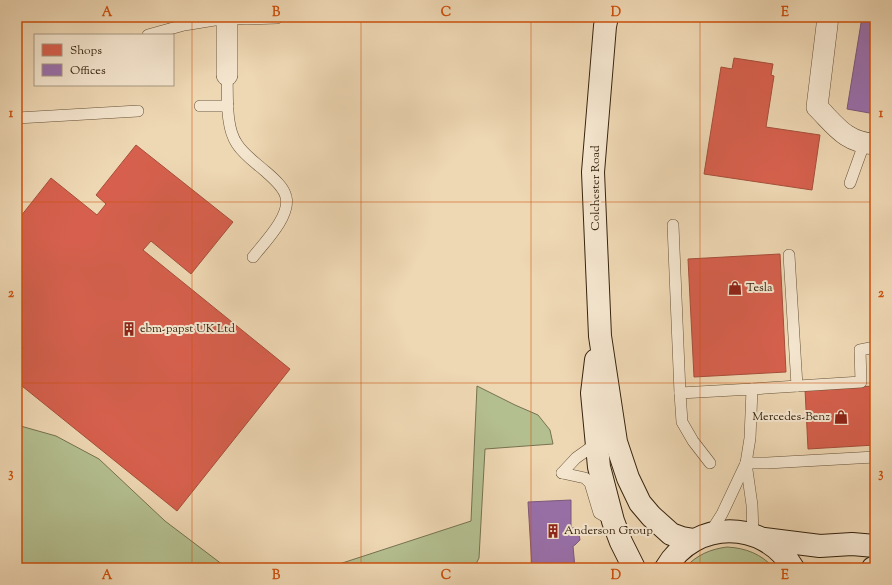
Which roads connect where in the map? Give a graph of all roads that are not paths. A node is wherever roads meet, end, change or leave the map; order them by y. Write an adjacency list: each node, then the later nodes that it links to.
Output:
1 (607, 17): 16 (main road, Colchester Road)
2 (828, 17): 11 (street)
3 (227, 18): 4 (lane); 5 (lane); 6 (street)
4 (277, 18)
5 (148, 34)
6 (227, 75): 8 (lane)
7 (200, 106): 8 (lane)
8 (228, 106): 15 (lane)
9 (138, 111): 10 (lane)
10 (17, 118)
11 (869, 144): 12 (lane)
12 (850, 183)
13 (673, 225): 20 (lane)
14 (789, 255): 18 (lane)
15 (253, 257)
16 (600, 336): 21 (main road, Colchester Road); 26 (main road, Colchester Road)
17 (875, 347): 18 (lane)
18 (797, 386): 19 (lane)
19 (752, 389): 20 (lane); 24 (lane)
20 (680, 393): 23 (lane)
21 (597, 440): 25 (main road, Colchester Road); 25 (lane)
22 (875, 457): 24 (lane)
23 (710, 463)
24 (746, 463): 26 (lane); 27 (lane)
25 (613, 521): 29 (main road, Colchester Road)
26 (702, 537): 27 (main road); 30 (main road)
27 (758, 537): 28 (main road); 31 (main road)
28 (875, 546)
29 (634, 568)
30 (666, 568)
31 (793, 568)

